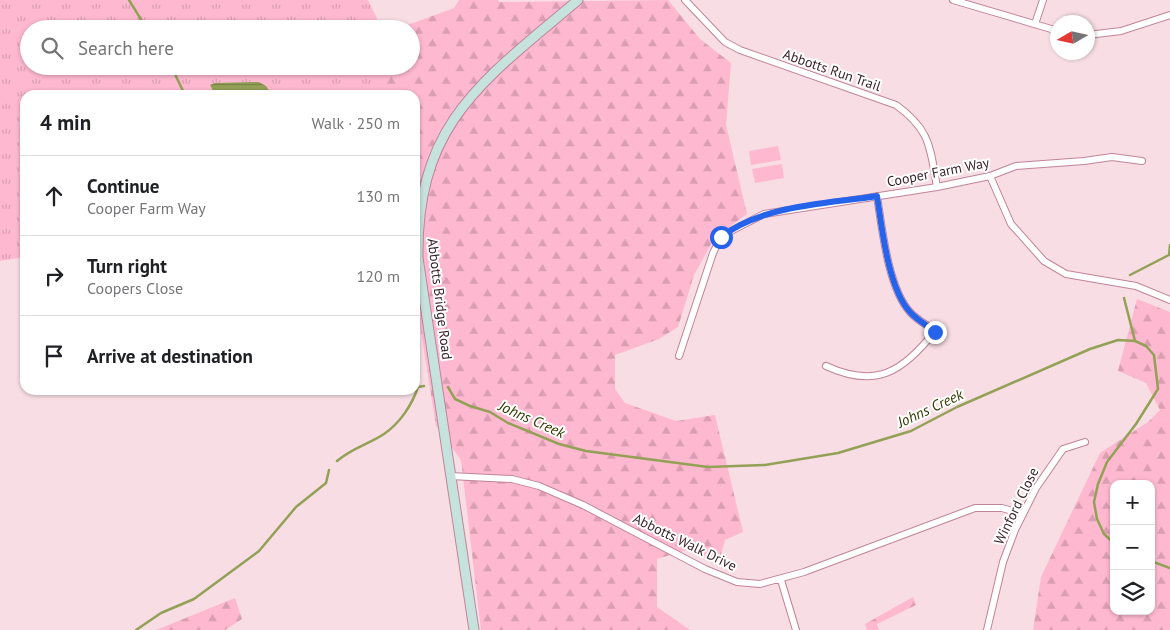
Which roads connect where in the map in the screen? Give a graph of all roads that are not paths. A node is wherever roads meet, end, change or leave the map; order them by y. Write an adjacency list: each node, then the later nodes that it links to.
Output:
1 (578, 0): 13 (main road, Abbotts Bridge Road)
2 (685, 0): 11 (street, Abbotts Run Trail)
3 (953, 0): 6 (street)
4 (1043, 0): 6 (street)
5 (1170, 15): 8 (street)
6 (1035, 24): 7 (street)
7 (1050, 29)
8 (1095, 34)
9 (1142, 162): 10 (street, Cooper Farm Way)
10 (990, 176): 11 (street, Cooper Farm Way); 15 (street)
11 (937, 187): 12 (street, Cooper Farm Way)
12 (877, 196): 16 (street, Cooper Farm Way); 17 (street)
13 (420, 215)
14 (420, 272): 19 (main road, Abbotts Bridge Road)
15 (1170, 300)
16 (679, 356)
17 (826, 366)
18 (1085, 442): 20 (street, Winford Close)
19 (450, 476): 21 (street, Abbotts Walk Drive); 22 (main road, Abbotts Bridge Road)
20 (1023, 514): 21 (street, Abbotts Walk Drive); 24 (street, Winford Close)
21 (781, 580): 23 (street)
22 (474, 630)
23 (796, 630)
24 (987, 630)

